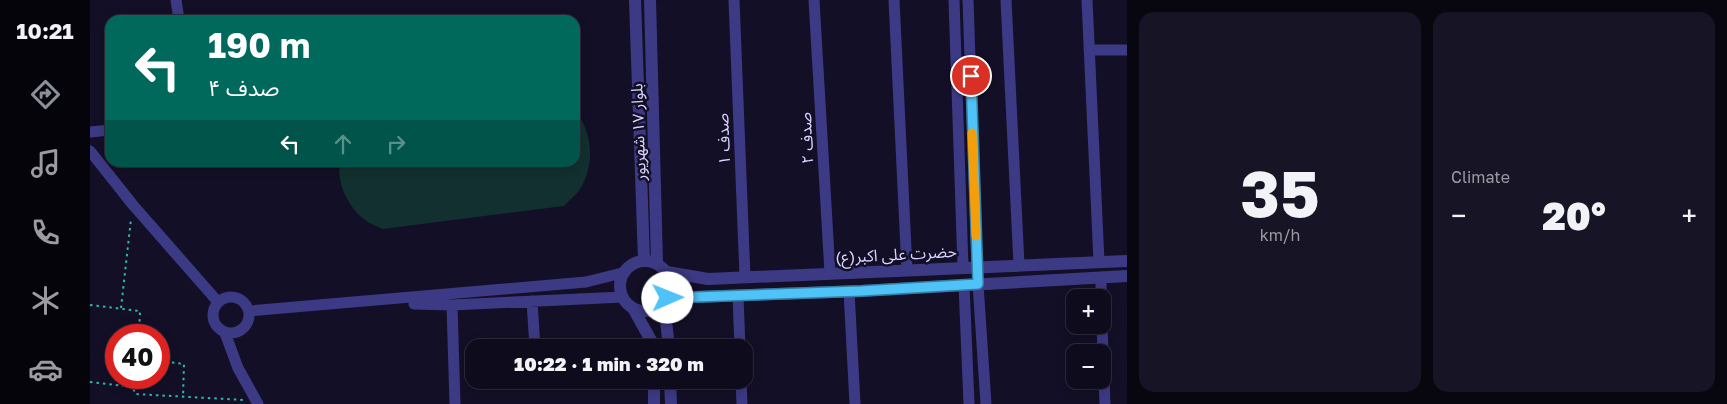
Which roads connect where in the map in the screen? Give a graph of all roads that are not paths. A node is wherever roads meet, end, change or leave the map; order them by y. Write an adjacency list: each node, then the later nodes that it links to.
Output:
1 (176, 0): 11 (street)
2 (635, 0): 17 (street, بلوار ۱۷ شهریور)
3 (650, 0): 19 (street, بلوار ۱۷ شهریور)
4 (734, 0): 30 (street, صدف ۱)
5 (814, 0): 27 (street, صدف ۲)
6 (894, 0): 24 (street)
7 (954, 0): 23 (street)
8 (968, 0): 22 (street)
9 (1006, 0): 21 (street)
10 (1087, 0): 12 (street)
11 (178, 15)
12 (1089, 50): 13 (street); 20 (street)
13 (1127, 50)
14 (105, 130): 15 (street)
15 (90, 132)
16 (90, 151): 42 (street)
17 (644, 260): 19 (street); 26 (street)
18 (1127, 261): 20 (street, حضرت علی اکبر(ع))
19 (657, 262): 25 (street)
20 (1099, 262): 21 (street, حضرت علی اکبر(ع))
21 (1019, 265): 22 (street, حضرت علی اکبر(ع))
22 (977, 266): 23 (street, حضرت علی اکبر(ع)); 32 (street)
23 (963, 267): 24 (street, حضرت علی اکبر(ع)); 33 (street)
24 (907, 270): 27 (street, حضرت علی اکبر(ع))
25 (667, 272): 30 (street, حضرت علی اکبر(ع)); 40 (street)
26 (622, 273): 38 (street); 39 (street)
27 (830, 273): 28 (street, حضرت علی اکبر(ع))
28 (767, 276): 30 (street, حضرت علی اکبر(ع)); 36 (street)
29 (1127, 276): 31 (street)
30 (745, 277)
31 (1101, 277): 32 (street); 34 (street)
32 (978, 284): 33 (street); 62 (street)
33 (964, 285): 35 (street); 61 (street)
34 (1102, 289)
35 (849, 292): 36 (street); 60 (street)
36 (768, 295): 37 (street)
37 (738, 296): 40 (street); 51 (street)
38 (623, 297): 41 (street); 44 (street)
39 (382, 300): 43 (street); 45 (street)
40 (666, 300): 44 (street); 50 (street)
41 (532, 301): 43 (street); 48 (street)
42 (218, 302): 45 (street); 46 (street)
43 (452, 305): 56 (street)
44 (633, 308): 49 (street)
45 (249, 311): 46 (street)
46 (225, 333): 55 (street)
47 (1102, 334): 63 (street)
48 (534, 339)
49 (650, 339)
50 (668, 339)
51 (740, 339)
52 (654, 389): 57 (street)
53 (670, 389): 58 (street)
54 (741, 389): 59 (street)
55 (257, 402)
56 (455, 404)
57 (654, 404)
58 (671, 404)
59 (742, 404)
60 (855, 404)
61 (969, 404)
62 (986, 404)
63 (1105, 404)

